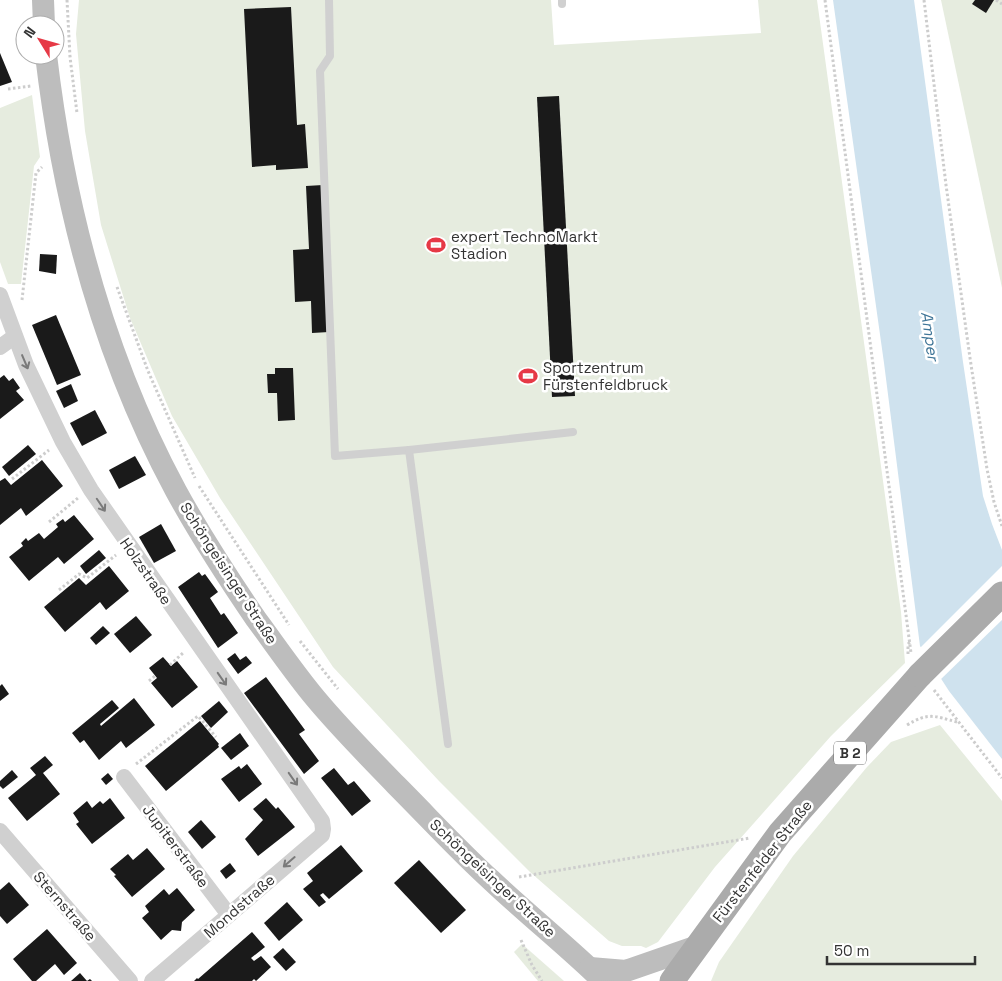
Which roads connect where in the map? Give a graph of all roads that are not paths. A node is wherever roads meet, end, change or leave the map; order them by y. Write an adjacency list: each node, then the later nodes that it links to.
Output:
1 (44, 0): 3 (street)
2 (329, 0): 9 (lane)
3 (44, 15)
4 (47, 65): 17 (street, Schöngeisinger Straße)
5 (0, 295): 6 (street, Holzstraße)
6 (14, 337): 7 (street); 13 (street, Holzstraße, one-way to 13)
7 (0, 347)
8 (573, 432): 9 (lane)
9 (409, 450): 11 (lane)
10 (1002, 594): 16 (main road, Fürstenfelder Straße / B 2, bridge)
11 (448, 744)
12 (124, 778): 15 (street, Jupiterstraße)
13 (323, 829): 15 (street, Mondstraße, one-way to 15)
14 (0, 831): 18 (street, Sternstraße)
15 (229, 915): 19 (street, Mondstraße)
16 (698, 946): 17 (street); 20 (main road, Fürstenfelder Straße); 21 (main road)
17 (595, 977)
18 (130, 981)
19 (152, 981)
20 (672, 981)
21 (689, 981)

